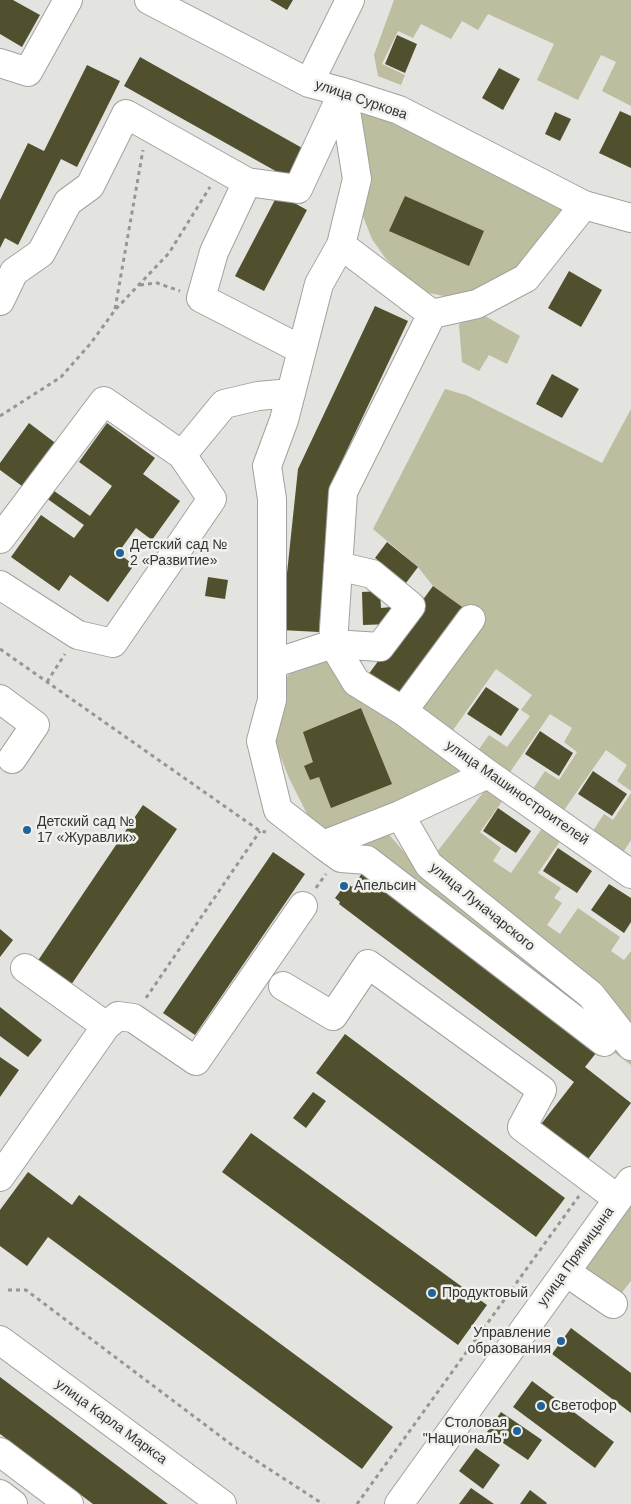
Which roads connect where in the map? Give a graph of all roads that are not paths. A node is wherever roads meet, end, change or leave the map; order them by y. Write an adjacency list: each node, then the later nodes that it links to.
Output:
1 (68, 0): 4 (street)
2 (149, 0): 5 (street, улица Суркова)
3 (350, 0): 5 (street)
4 (0, 64)
5 (309, 83): 6 (street, улица Суркова)
6 (343, 92): 7 (street); 8 (street, улица Суркова); 10 (street)
7 (248, 182): 11 (street); 13 (street)
8 (584, 205): 9 (street, улица Суркова); 12 (street)
9 (631, 218)
10 (341, 245): 12 (street); 13 (street)
11 (0, 302)
12 (432, 314): 17 (street)
13 (302, 350): 14 (street)
14 (291, 393): 15 (street); 21 (street)
15 (182, 456): 16 (street); 18 (street)
16 (0, 539)
17 (338, 566): 20 (street); 20 (street)
18 (0, 585)
19 (471, 619): 23 (street)
20 (333, 644): 21 (street); 23 (street, улица Машиностроителей)
21 (272, 664): 27 (street)
22 (0, 699): 24 (street)
23 (403, 711): 25 (street, улица Машиностроителей)
24 (12, 759)
25 (488, 774): 26 (street); 28 (street, улица Машиностроителей)
26 (400, 815): 27 (street); 34 (street, улица Луначарского)
27 (321, 857): 33 (street)
28 (631, 874)
29 (303, 906): 32 (street)
30 (25, 968): 32 (street)
31 (284, 986): 36 (street)
32 (106, 1026): 35 (street)
33 (604, 1042)
34 (631, 1046)
35 (0, 1177)
36 (625, 1190): 37 (street, улица Прямицына)
37 (566, 1272): 38 (street); 45 (street, улица Прямицына)
38 (613, 1304)
39 (0, 1340): 44 (street, улица Карла Маркса)
40 (0, 1452): 43 (street)
41 (0, 1494): 42 (street)
42 (13, 1504)
43 (69, 1504)
44 (222, 1504)
45 (399, 1504)

